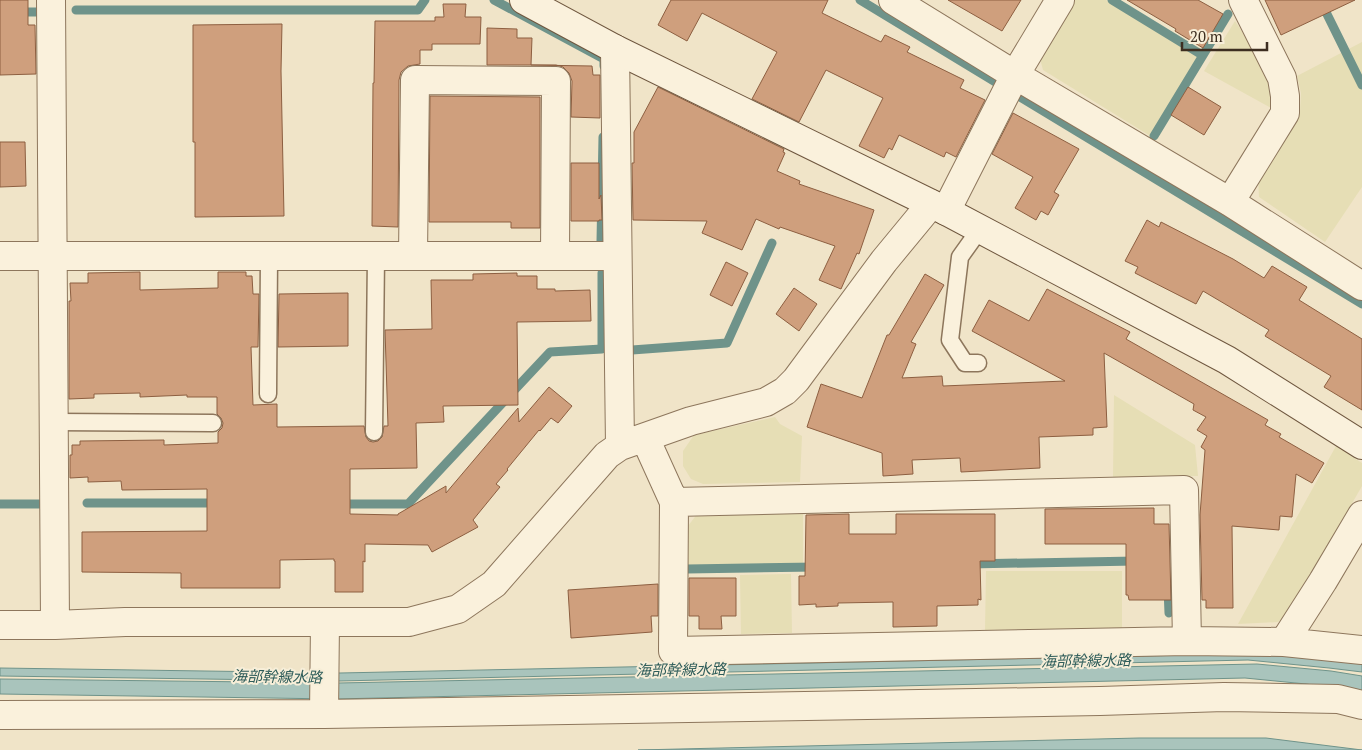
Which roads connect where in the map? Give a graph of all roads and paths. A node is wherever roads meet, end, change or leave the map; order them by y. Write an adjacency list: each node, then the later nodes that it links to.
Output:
1 (52, 0): 11 (street)
2 (524, 0): 6 (street)
3 (893, 0): 7 (street)
4 (1060, 0): 7 (street)
5 (1243, 0): 8 (street)
6 (615, 49): 9 (street); 17 (street)
7 (1010, 85): 8 (street); 9 (street)
8 (1230, 202): 18 (street)
9 (939, 207): 10 (street); 24 (street)
10 (980, 229): 19 (lane); 25 (street)
11 (53, 255): 12 (street); 13 (street); 21 (street)
12 (0, 256)
13 (269, 256): 14 (street); 20 (lane)
14 (376, 256): 15 (street); 23 (lane)
15 (413, 256): 16 (street); 16 (street)
16 (555, 256): 17 (street)
17 (617, 256): 24 (street)
18 (1362, 286)
19 (978, 364)
20 (268, 394)
21 (54, 422): 22 (lane); 30 (street)
22 (213, 423)
23 (374, 432)
24 (633, 442): 26 (street); 28 (street)
25 (1362, 445)
26 (674, 502): 31 (street); 31 (street)
27 (1362, 515): 32 (street)
28 (325, 622): 30 (street); 35 (street)
29 (0, 625): 30 (street)
30 (56, 625)
31 (1186, 641): 32 (street)
32 (1284, 642): 33 (street)
33 (1362, 650)
34 (1362, 705): 35 (street)
35 (324, 709): 36 (street)
36 (0, 715)

